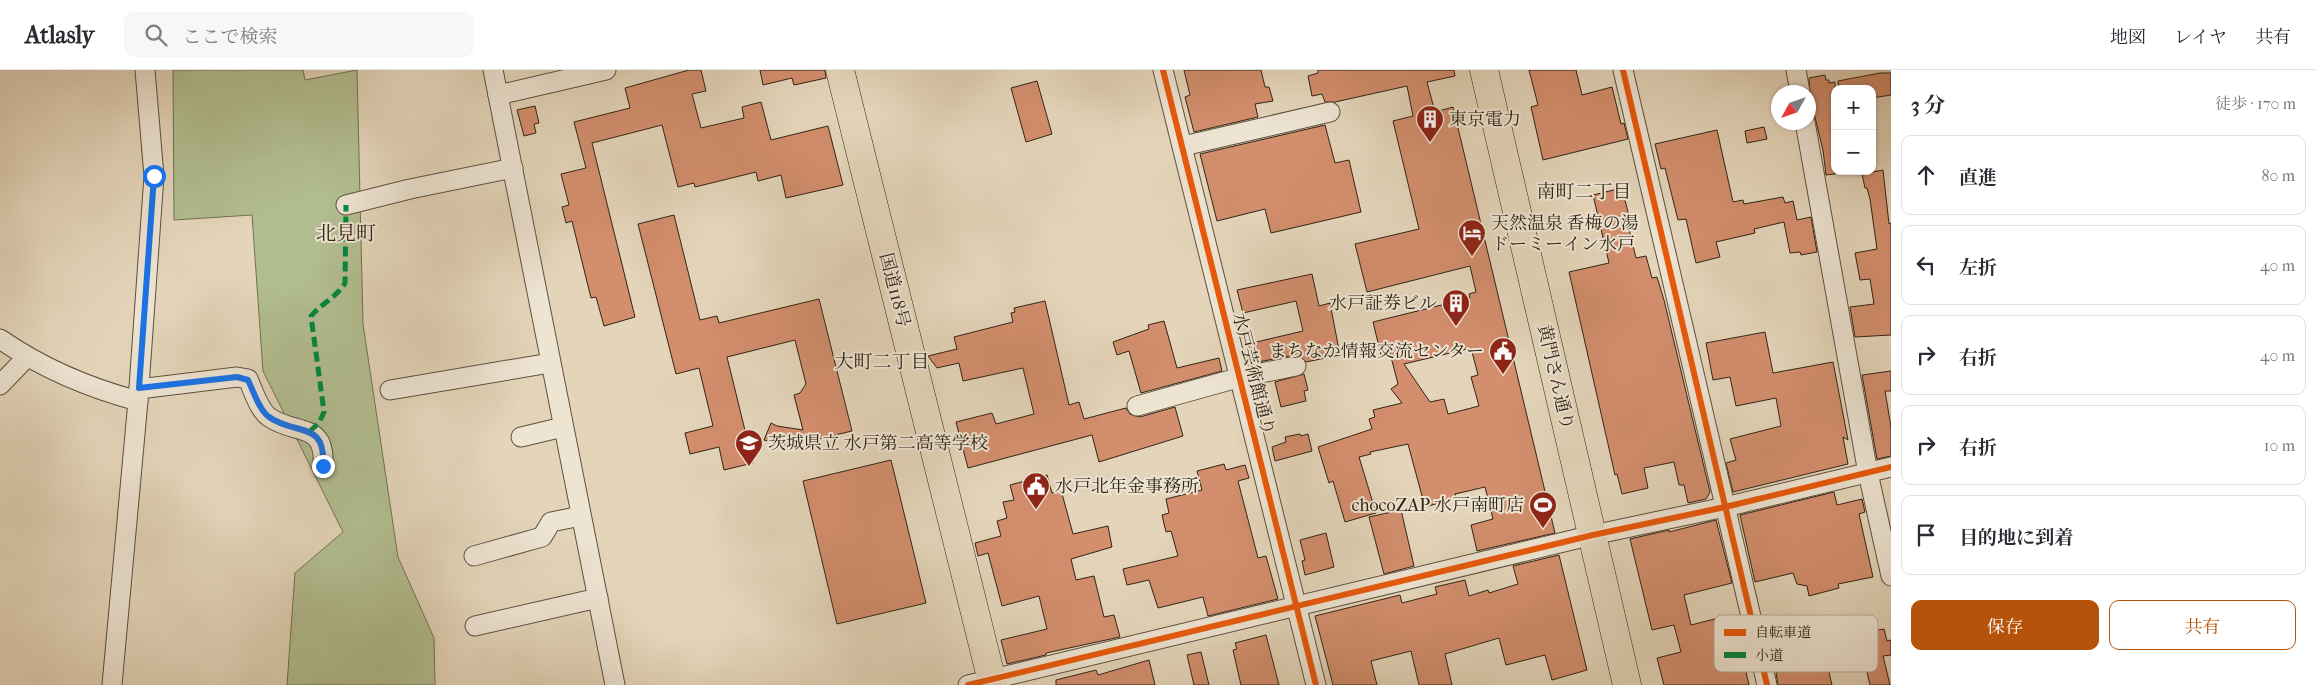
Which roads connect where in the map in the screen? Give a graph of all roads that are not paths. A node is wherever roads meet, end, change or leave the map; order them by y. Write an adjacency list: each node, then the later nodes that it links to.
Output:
1 (145, 70): 23 (street)
2 (492, 70): 10 (street)
3 (606, 70): 10 (street)
4 (840, 70): 40 (highway, 国道118号)
5 (1163, 70): 13 (street, 水戸芸術館通り)
6 (1484, 70): 32 (highway, 黄門さん通り)
7 (1622, 70): 30 (street)
8 (1796, 70): 9 (street)
9 (1799, 85)
10 (498, 95): 14 (street)
11 (1330, 112): 13 (street)
12 (1806, 130): 29 (street)
13 (1183, 146): 20 (street, 水戸芸術館通り)
14 (512, 168): 15 (street); 18 (street)
15 (346, 205)
16 (0, 339): 17 (street)
17 (27, 357): 21 (street); 23 (street)
18 (550, 363): 22 (street); 25 (street)
19 (1296, 366): 20 (street)
20 (1240, 377): 24 (street); 36 (street, 水戸芸術館通り)
21 (0, 384)
22 (390, 390)
23 (139, 394): 27 (street); 41 (street)
24 (1137, 406)
25 (563, 427): 26 (street); 31 (street)
26 (521, 437)
27 (323, 466)
28 (1891, 467): 29 (street)
29 (1868, 473): 30 (street); 34 (street)
30 (1725, 508): 32 (street); 37 (street)
31 (581, 516): 33 (street); 35 (street)
32 (1593, 534): 36 (street); 44 (highway, 黄門さん通り)
33 (474, 556)
34 (1891, 576)
35 (598, 598): 38 (street); 42 (street)
36 (1296, 606): 40 (street); 43 (street, 水戸芸術館通り)
37 (1750, 615)
38 (475, 626)
39 (1764, 672): 45 (street)
40 (984, 683)
41 (112, 685)
42 (615, 685)
43 (1316, 685)
44 (1627, 685)
45 (1767, 685)

